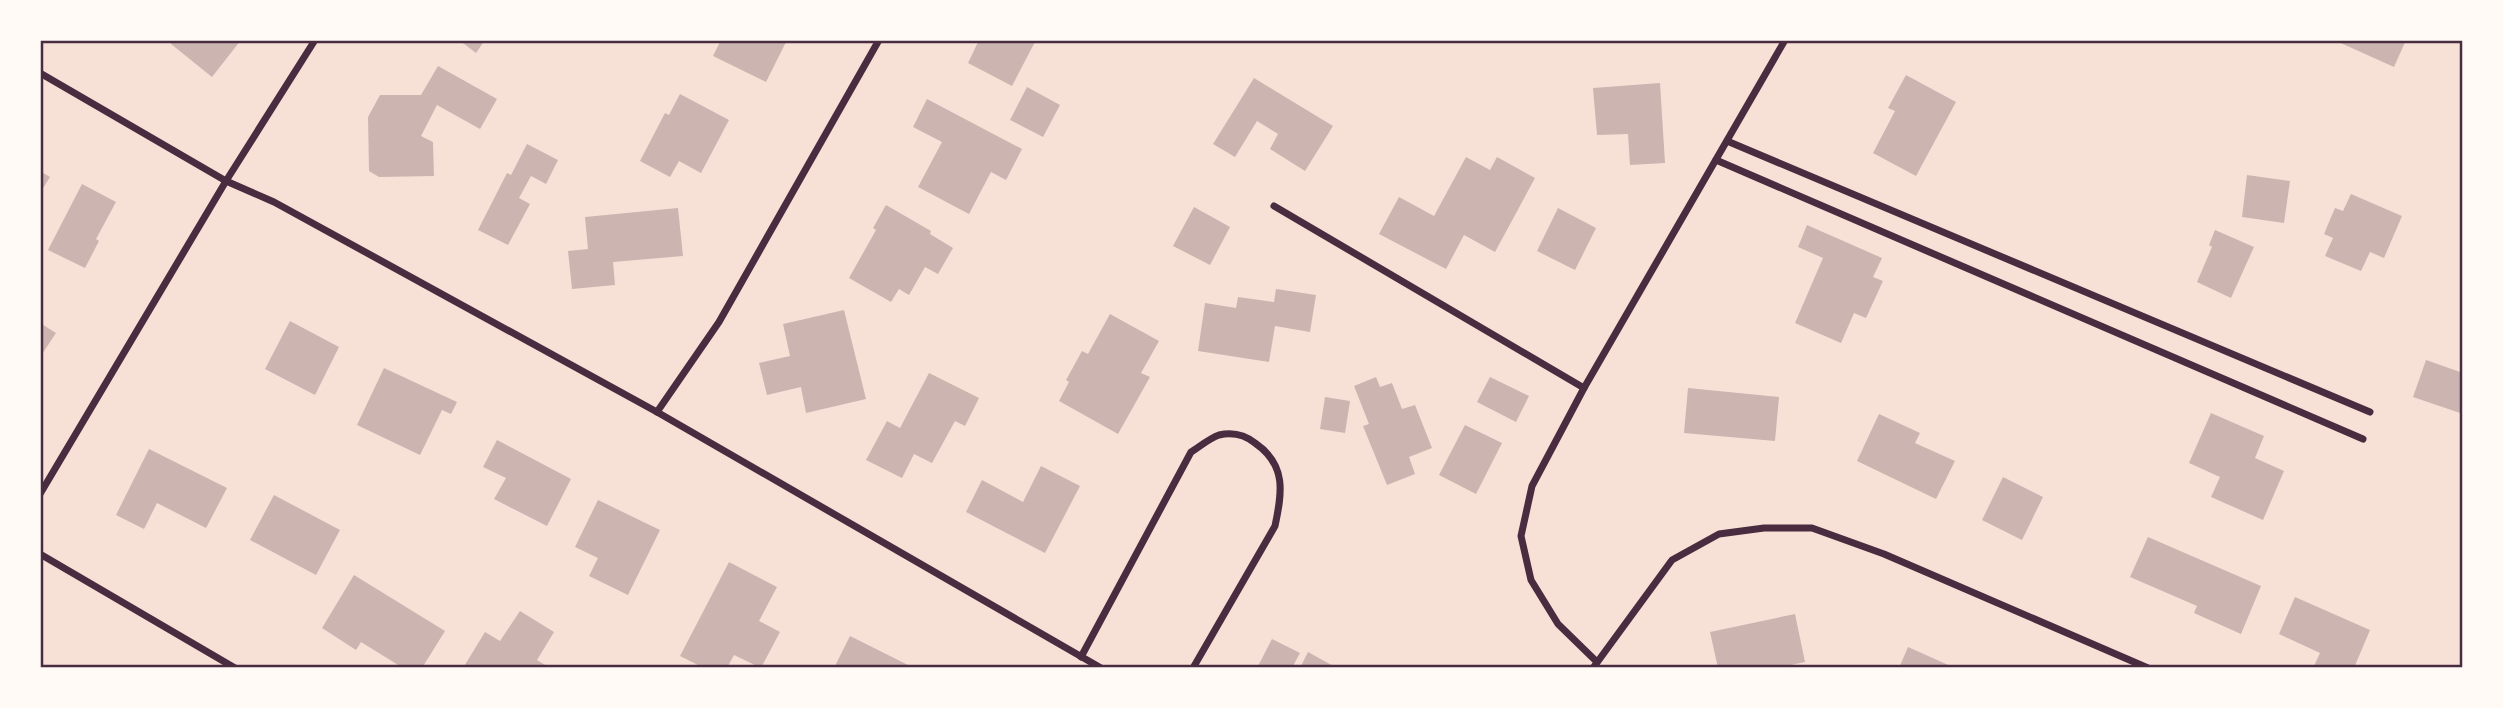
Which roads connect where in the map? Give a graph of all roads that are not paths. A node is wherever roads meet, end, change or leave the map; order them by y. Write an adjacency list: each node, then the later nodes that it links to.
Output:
1 (316, 40): 7 (street)
2 (879, 40): 10 (street)
3 (1785, 40): 5 (street)
4 (40, 73): 7 (street)
5 (1727, 141): 6 (street); 11 (street)
6 (1716, 160): 9 (street); 12 (street)
7 (226, 181): 10 (street); 13 (street)
8 (1274, 206): 9 (street)
9 (1584, 388): 16 (street)
10 (657, 412): 15 (street)
11 (2370, 412)
12 (2363, 439)
13 (40, 494)
14 (40, 554): 17 (street)
15 (1082, 657): 18 (street); 19 (street)
16 (1595, 665): 20 (street)
17 (235, 668)
18 (1101, 668)
19 (1193, 668)
20 (2148, 668)

